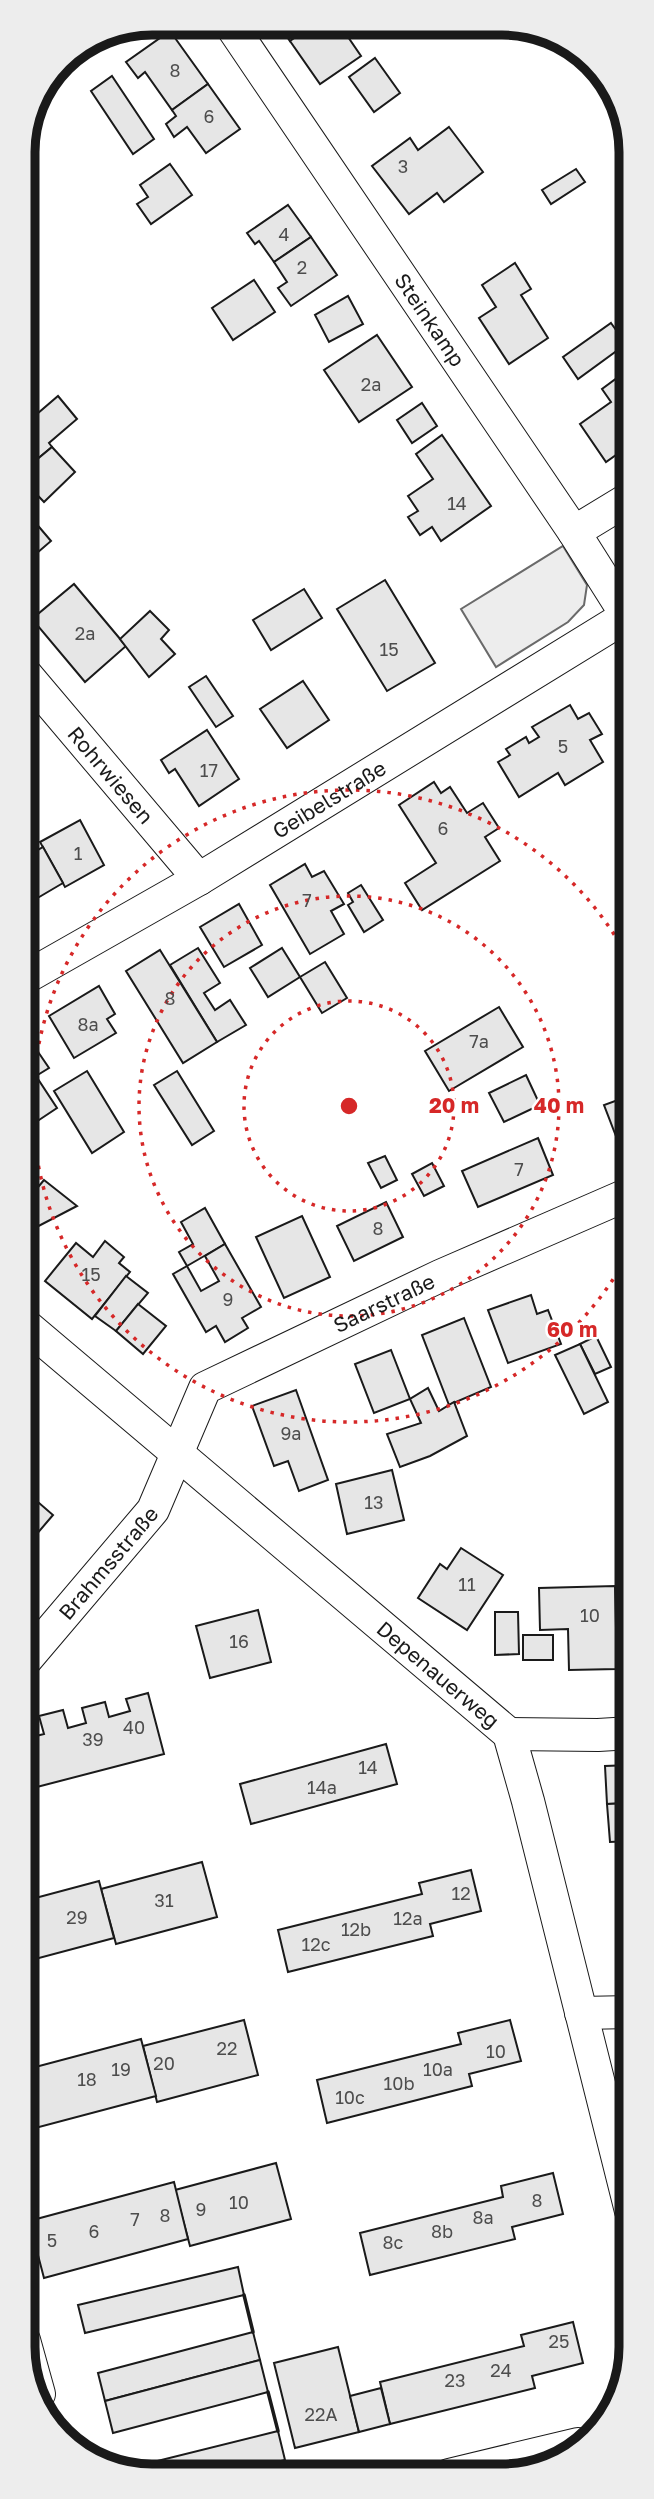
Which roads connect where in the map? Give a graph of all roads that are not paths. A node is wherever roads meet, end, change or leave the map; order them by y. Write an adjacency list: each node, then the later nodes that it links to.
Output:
1 (237, 35): 3 (street, Steinkamp)
2 (619, 505): 3 (street)
3 (574, 532): 4 (street, Steinkamp)
4 (619, 600)
5 (619, 621): 7 (street, Geibelstraße)
6 (35, 685): 7 (street, Rohrwiesen)
7 (199, 878): 8 (street, Geibelstraße)
8 (35, 972)
9 (619, 1198): 11 (street, Saarstraße)
10 (35, 1333): 11 (street, Depenauerweg)
11 (177, 1454): 12 (street, Brahmsstraße); 13 (street, Depenauerweg)
12 (35, 1649)
13 (509, 1734): 14 (street); 16 (street, Depenauerweg)
14 (619, 1734)
15 (619, 2012): 16 (street)
16 (581, 2013): 17 (street, Depenauerweg)
17 (619, 2163)
18 (561, 2448): 19 (street)
19 (495, 2464)

